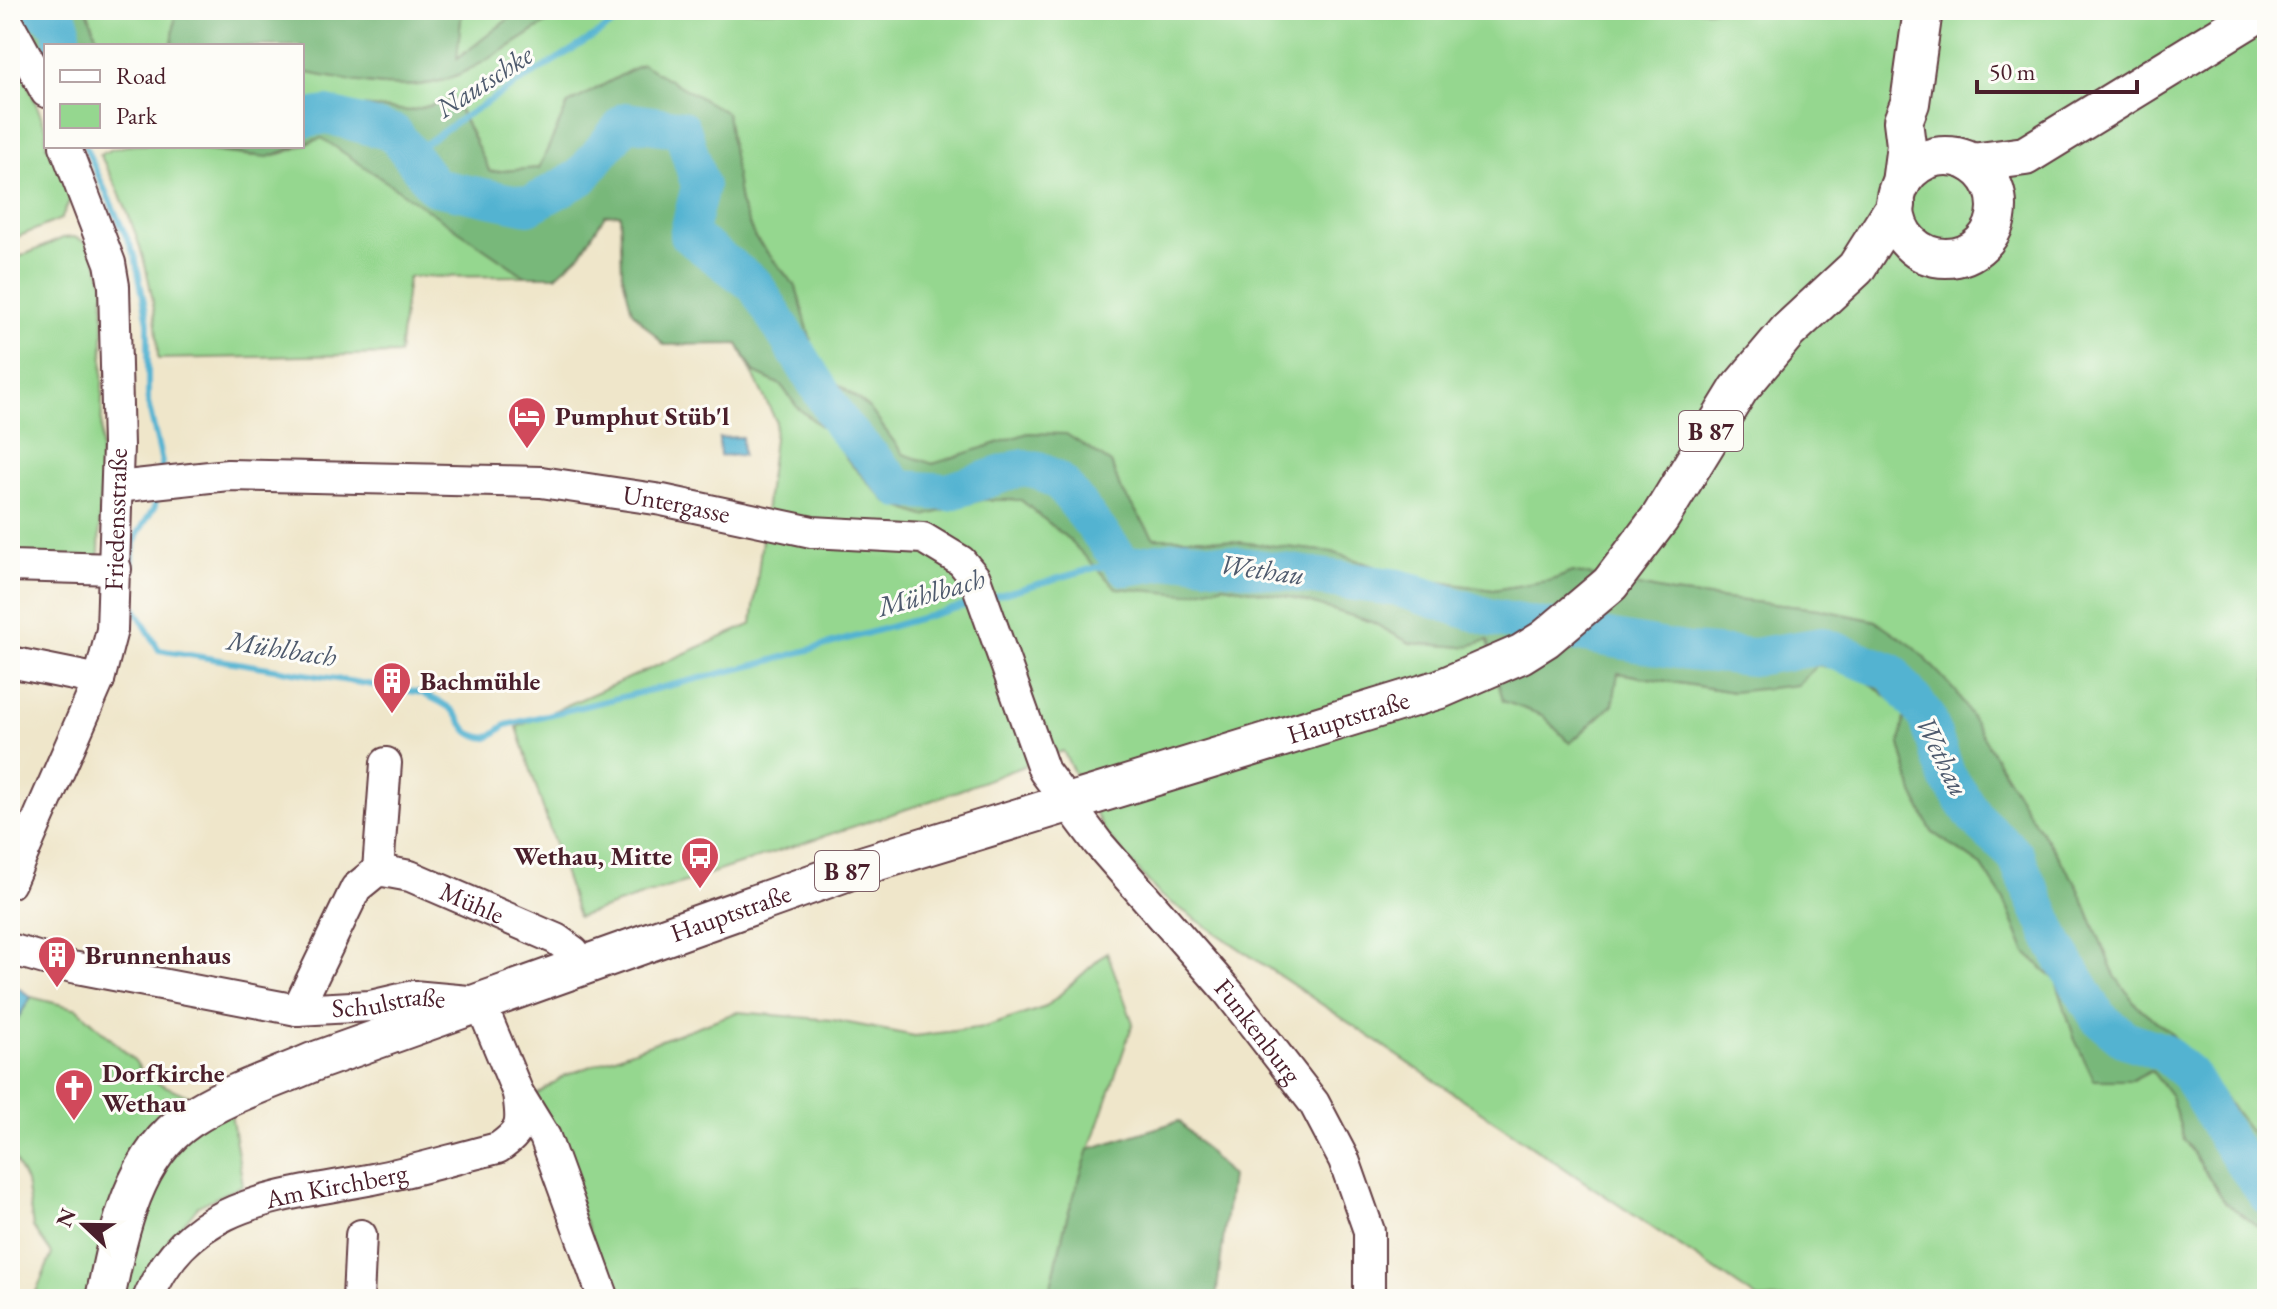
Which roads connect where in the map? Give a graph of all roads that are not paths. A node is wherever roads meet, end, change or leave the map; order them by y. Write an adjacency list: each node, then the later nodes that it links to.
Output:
1 (1923, 10): 5 (main road, B 87)
2 (2263, 10): 7 (main road)
3 (10, 26): 4 (street)
4 (44, 88)
5 (1910, 103): 8 (main road); 9 (main road, B 87)
6 (66, 148): 13 (street, Friedensstraße)
7 (2025, 156): 8 (main road); 10 (main road)
8 (1963, 160): 9 (main road); 10 (main road)
9 (1898, 194): 11 (main road); 12 (main road, B 87)
10 (1997, 210): 11 (main road)
11 (1923, 252): 12 (main road, B 87)
12 (1856, 268): 19 (main road, Hauptstraße / B 87)
13 (117, 487): 15 (street, Friedensstraße); 19 (street, Untergasse)
14 (10, 566): 15 (street)
15 (116, 569): 17 (street, Friedensstraße)
16 (10, 662): 17 (street)
17 (99, 680): 21 (street, Friedensstraße)
18 (386, 763): 20 (street)
19 (1066, 804): 23 (main road, Hauptstraße / B 87); 34 (street, Funkenburg)
20 (367, 879): 23 (street, Mühle); 24 (street, Schulstraße)
21 (10, 883)
22 (10, 949): 27 (street, Schulstraße)
23 (583, 965): 26 (main road, Hauptstraße / B 87)
24 (311, 982): 25 (street); 27 (street, Schulstraße)
25 (413, 996): 26 (street, Schulstraße); 27 (street, Schulstraße)
26 (480, 1002): 28 (street, Am Kirchberg); 30 (main road, Hauptstraße / B 87)
27 (297, 1010)
28 (518, 1093): 31 (street, Am Kirchberg); 33 (street, Am Kirchberg)
29 (361, 1235): 32 (street)
30 (105, 1299)
31 (148, 1299)
32 (358, 1299)
33 (604, 1299)
34 (1369, 1299)

